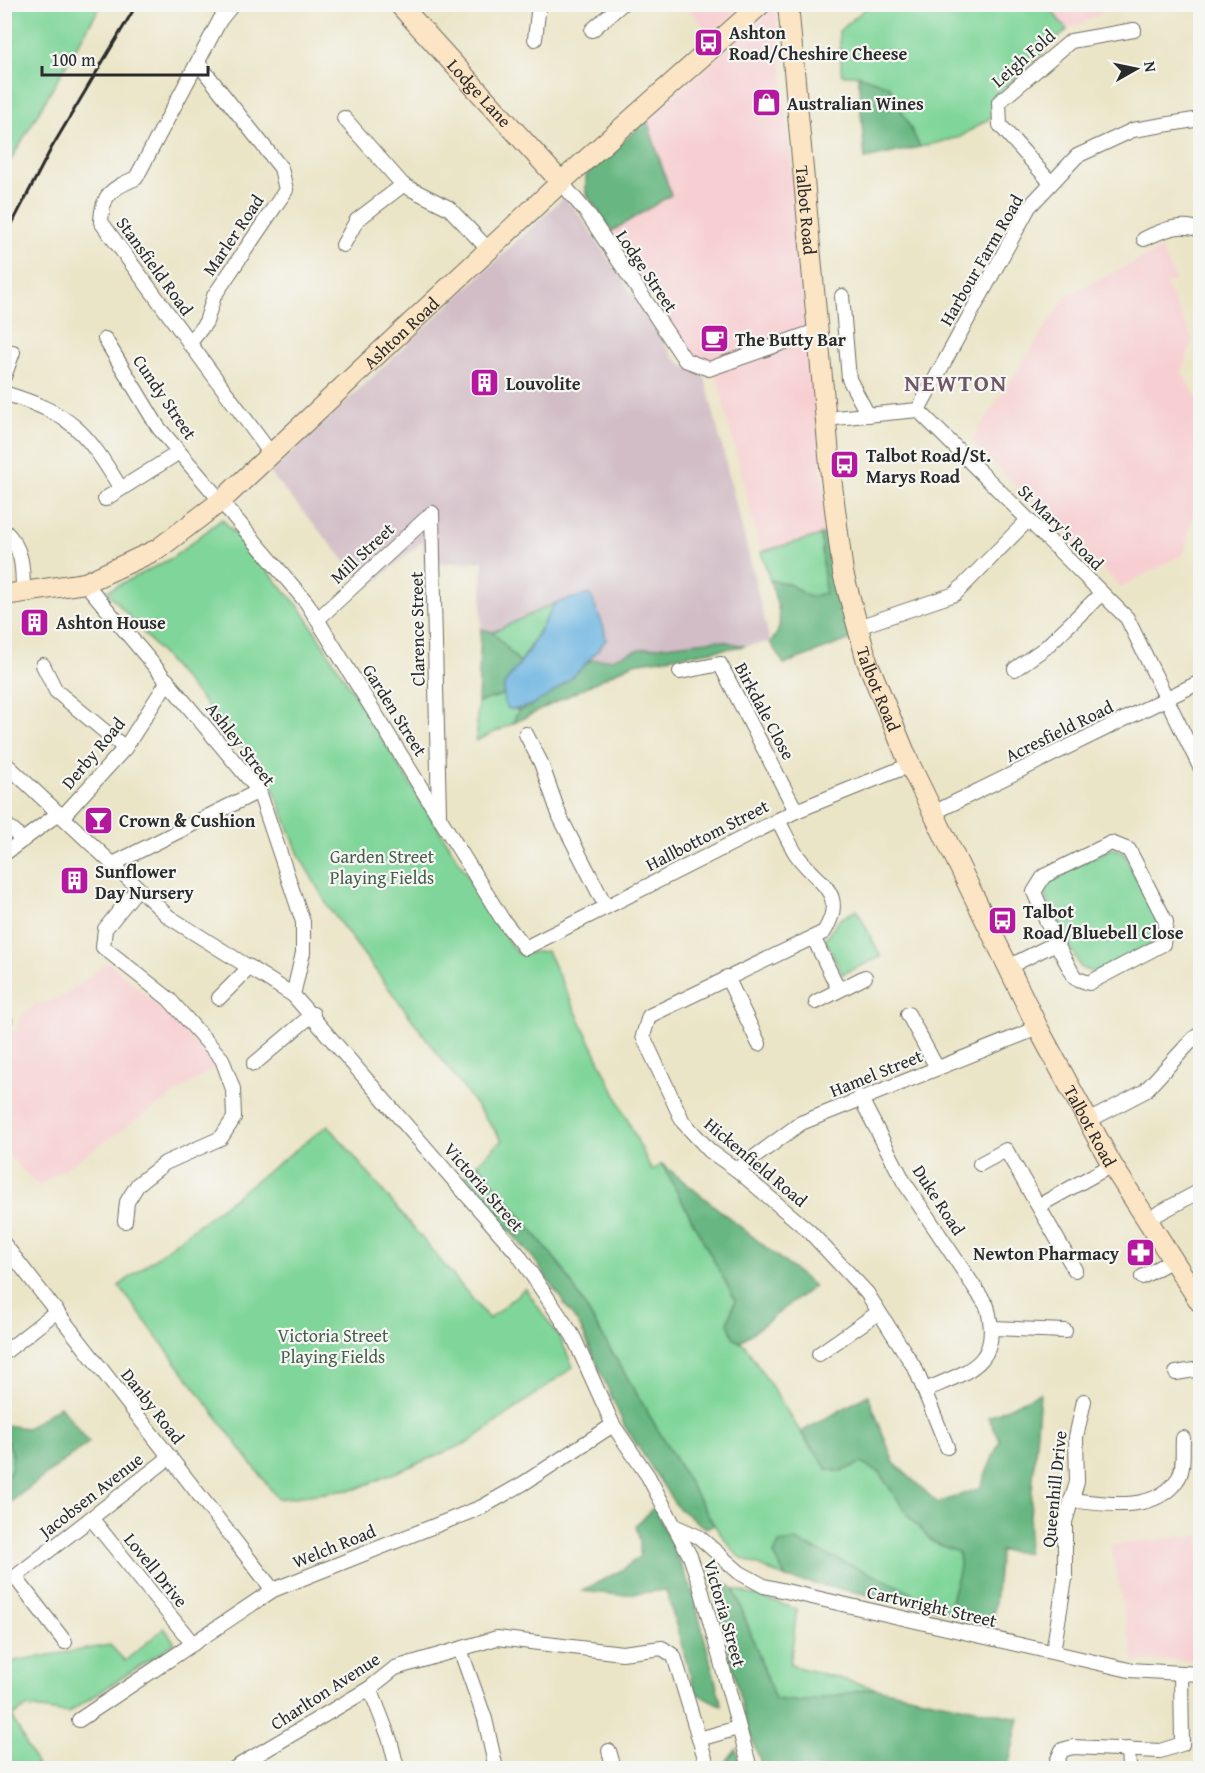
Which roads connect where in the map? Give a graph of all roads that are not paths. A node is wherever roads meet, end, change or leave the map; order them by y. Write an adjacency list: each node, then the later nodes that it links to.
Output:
1 (233, 4): 10 (street, Stansfield Road)
2 (399, 4): 13 (street, Lodge Lane)
3 (539, 4): 9 (street)
4 (621, 4): 7 (street)
5 (761, 4): 13 (street, Ashton Road)
6 (788, 4): 21 (street, Talbot Road)
7 (592, 30)
8 (1134, 30): 14 (street, Leigh Fold)
9 (535, 39)
10 (198, 63): 23 (street, Marler Road); 23 (street, Stansfield Road)
11 (344, 118): 15 (street)
12 (1200, 119): 14 (street, Harbour Farm Road)
13 (561, 182): 19 (street, Ashton Road); 21 (street, Lodge Street)
14 (1051, 183): 27 (street, Harbour Farm Road)
15 (403, 185): 18 (street); 19 (street)
16 (1200, 230): 17 (street)
17 (1144, 239)
18 (343, 245)
19 (489, 250): 30 (street, Ashton Road)
20 (842, 296): 28 (street)
21 (816, 331): 29 (street, Talbot Road)
22 (105, 339): 34 (street, Cundy Street)
23 (189, 344): 30 (street, Stansfield Road)
24 (13, 352): 25 (street)
25 (4, 377)
26 (4, 393): 32 (street)
27 (918, 410): 28 (street); 36 (street, St Mary's Road)
28 (868, 415): 29 (street)
29 (825, 419): 42 (street, Talbot Road)
30 (272, 454): 34 (street, Ashton Road)
31 (173, 456): 32 (street)
32 (121, 489): 33 (street)
33 (105, 499)
34 (221, 501): 38 (street, Ashton Road); 41 (street, Garden Street)
35 (432, 513): 41 (street, Mill Street); 58 (street, Clarence Street)
36 (1028, 520): 39 (street, St Mary's Road); 42 (street)
37 (4, 530): 40 (street)
38 (85, 583): 40 (street, Ashton Road); 46 (street, Ashley Street)
39 (1102, 593): 44 (street); 48 (street, St Mary's Road)
40 (14, 594)
41 (318, 619): 58 (street, Garden Street)
42 (858, 627): 52 (street, Talbot Road)
43 (43, 665): 50 (street)
44 (1015, 669)
45 (680, 672): 55 (street, Birkdale Close)
46 (168, 681): 50 (street, Derby Road); 54 (street, Ashley Street)
47 (1200, 682): 48 (street, Acresfield Road)
48 (1166, 699): 53 (street, St Mary's Road); 56 (street, Acresfield Road)
49 (526, 734): 65 (street)
50 (125, 748): 57 (street, Derby Road)
51 (4, 762): 57 (street, Victoria Street)
52 (910, 765): 55 (street, Hallbottom Street); 56 (street, Talbot Road)
53 (1200, 767)
54 (259, 791): 63 (street); 74 (street, Ashley Street)
55 (796, 811): 59 (street, Hallbottom Street)
56 (933, 813): 70 (street, Talbot Road)
57 (61, 814): 61 (street); 63 (street, Victoria Street)
58 (439, 817): 68 (street, Garden Street)
59 (778, 820): 65 (street, Hallbottom Street); 66 (street, Hickenfield Road)
60 (4, 823): 61 (street)
61 (23, 840): 62 (street)
62 (4, 854)
63 (113, 864): 64 (street, Victoria Street)
64 (138, 888): 69 (street, Victoria Street); 92 (street)
65 (606, 907): 68 (street, Hallbottom Street)
66 (814, 939): 71 (street, Hickenfield Road); 73 (street)
67 (1056, 943): 67 (street); 70 (street)
68 (525, 948)
69 (250, 967): 74 (street, Victoria Street); 75 (street)
70 (1008, 967): 79 (street, Talbot Road)
71 (727, 977): 81 (street); 88 (street, Hickenfield Road)
72 (865, 977): 73 (street)
73 (839, 990): 76 (street)
74 (293, 995): 77 (street, Victoria Street)
75 (219, 998)
76 (816, 1002)
77 (313, 1014): 82 (street); 108 (street, Victoria Street)
78 (908, 1014): 83 (street)
79 (1038, 1028): 83 (street, Hamel Street); 85 (street, Talbot Road)
80 (1200, 1034): 85 (street)
81 (759, 1044)
82 (254, 1064)
83 (937, 1068): 84 (street, Hamel Street)
84 (860, 1097): 88 (street, Hamel Street); 100 (street, Duke Road)
85 (1089, 1121): 87 (street, Talbot Road)
86 (980, 1164): 90 (street)
87 (1112, 1165): 90 (street); 91 (street, Talbot Road)
88 (737, 1170): 99 (street, Hickenfield Road)
89 (1200, 1191): 91 (street)
90 (1040, 1205): 95 (street)
91 (1148, 1219): 94 (street, Talbot Road)
92 (125, 1221)
93 (4, 1244): 98 (street, Danby Road)
94 (1174, 1259): 96 (street); 97 (street, Talbot Road)
95 (1075, 1269)
96 (1142, 1277)
97 (1200, 1302)
98 (57, 1311): 102 (street); 111 (street, Danby Road)
99 (879, 1312): 103 (street); 106 (street, Hickenfield Road)
100 (993, 1328): 101 (street); 106 (street)
101 (1065, 1331)
102 (4, 1353)
103 (819, 1354)
104 (1200, 1369): 105 (street)
105 (1176, 1373)
106 (925, 1390): 110 (street, Hickenfield Road)
107 (1084, 1401): 112 (street, Queenhill Drive)
108 (613, 1425): 114 (street, Victoria Street); 115 (street, Welch Road)
109 (1183, 1438): 112 (street)
110 (947, 1447)
111 (170, 1456): 113 (street, Jacobsen Avenue); 115 (street, Danby Road)
112 (1071, 1500): 119 (street, Queenhill Drive)
113 (91, 1518): 116 (street, Jacobsen Avenue); 117 (street, Lovell Drive)
114 (674, 1526): 119 (street, Cartwright Street); 124 (street, Victoria Street)
115 (273, 1590): 117 (street, Welch Road)
116 (64, 1642)
117 (193, 1644): 123 (street, Welch Road)
118 (460, 1649): 122 (street, Charlton Avenue); 125 (street, Charlton Avenue); 128 (street)
119 (1053, 1652): 120 (street, Cartwright Street)
120 (1181, 1673): 121 (street, Cartwright Street); 126 (street)
121 (1200, 1674)
122 (370, 1688): 129 (street, Charlton Avenue); 130 (street)
123 (79, 1720)
124 (738, 1728): 125 (street); 133 (street, Victoria Street)
125 (699, 1739): 132 (street, Charlton Avenue)
126 (1128, 1749): 134 (street); 135 (street)
127 (609, 1751): 131 (street)
128 (495, 1764)
129 (235, 1768)
130 (397, 1768)
131 (614, 1768)
132 (708, 1768)
133 (750, 1768)
134 (1054, 1768)
135 (1129, 1768)

